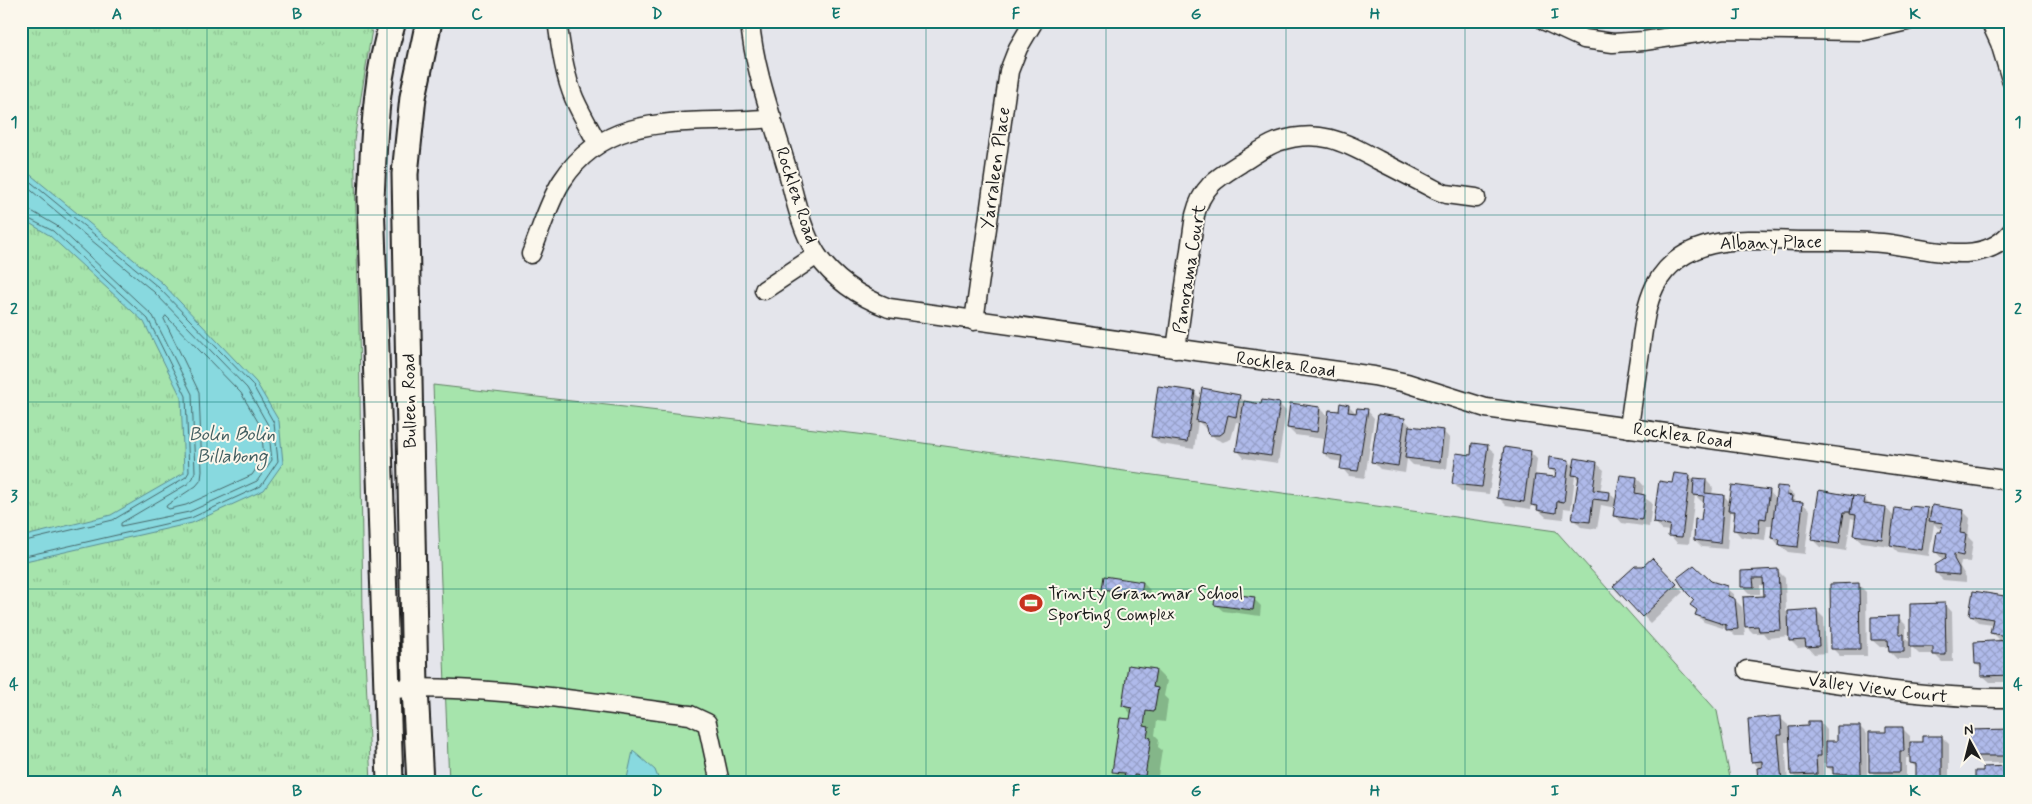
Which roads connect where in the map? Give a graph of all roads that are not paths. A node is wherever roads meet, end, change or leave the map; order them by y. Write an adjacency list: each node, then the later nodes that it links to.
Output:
1 (393, 21): 25 (highway, Bulleen Road)
2 (429, 21): 24 (highway, Bulleen Road)
3 (557, 21): 13 (street)
4 (750, 21): 12 (street, Rocklea Road)
5 (1034, 21): 19 (street, Yarraleen Place)
6 (1545, 21): 7 (street)
7 (1907, 21)
8 (1990, 21): 10 (street)
9 (1998, 21): 10 (street)
10 (2000, 43): 11 (street)
11 (2011, 79)
12 (772, 118): 13 (street); 17 (street, Rocklea Road)
13 (598, 144): 16 (street)
14 (1476, 198): 20 (street, Panorama Court)
15 (2011, 232): 21 (street, Albany Place)
16 (531, 254)
17 (818, 255): 18 (street); 19 (street, Rocklea Road)
18 (764, 290)
19 (974, 320): 20 (street, Rocklea Road)
20 (1176, 348): 21 (street, Rocklea Road)
21 (1629, 428): 22 (street, Rocklea Road)
22 (2011, 480)
23 (1747, 670): 26 (street, Valley View Court)
24 (415, 688): 25 (street); 28 (highway, Bulleen Road); 29 (street)
25 (387, 689): 27 (highway, Bulleen Road)
26 (2011, 698)
27 (390, 783)
28 (420, 783)
29 (720, 783)

